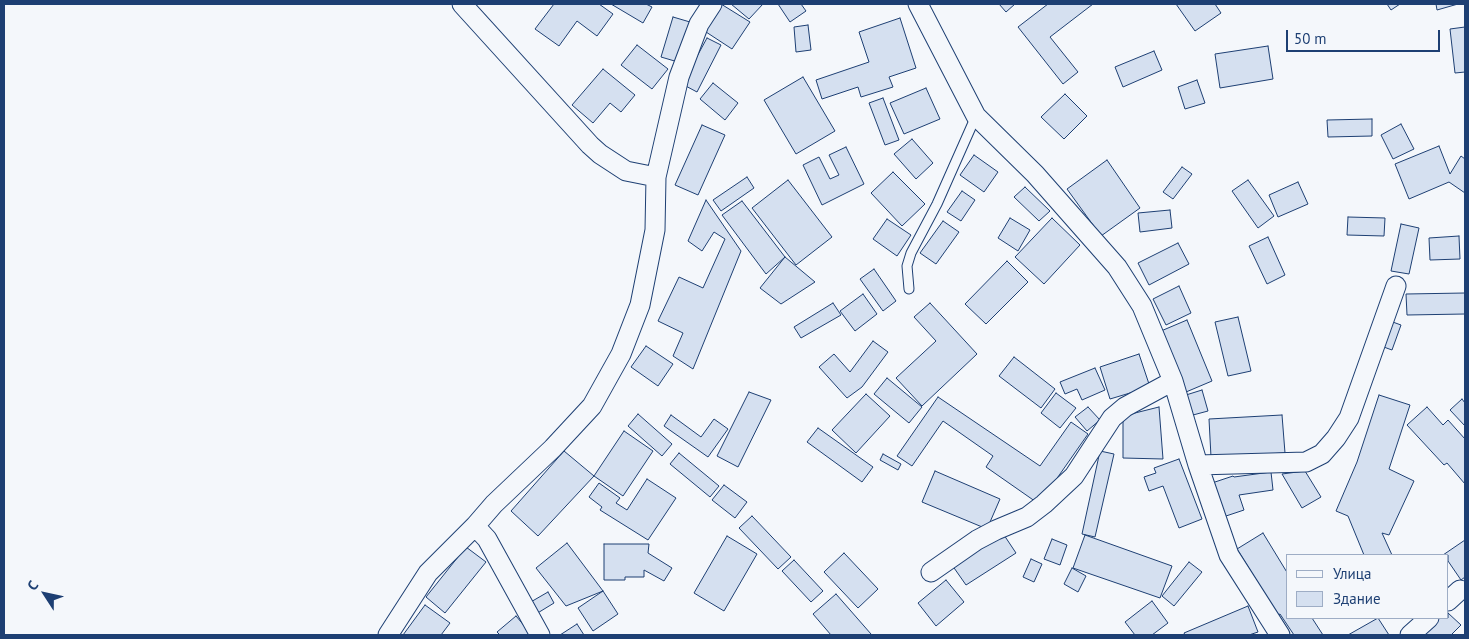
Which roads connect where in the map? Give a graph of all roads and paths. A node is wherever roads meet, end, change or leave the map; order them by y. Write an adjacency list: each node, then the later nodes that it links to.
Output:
1 (462, 4): 5 (street)
2 (712, 4): 5 (street)
3 (918, 4): 4 (street)
4 (976, 116): 7 (lane); 8 (street)
5 (656, 177): 10 (street)
6 (1396, 286): 9 (street)
7 (909, 290)
8 (1173, 381): 9 (street); 11 (street)
9 (1198, 465): 15 (street)
10 (475, 526): 13 (street); 14 (street)
11 (931, 572)
12 (1428, 619): 16 (street)
13 (388, 635)
14 (540, 635)
15 (1280, 635)
16 (1410, 635)

